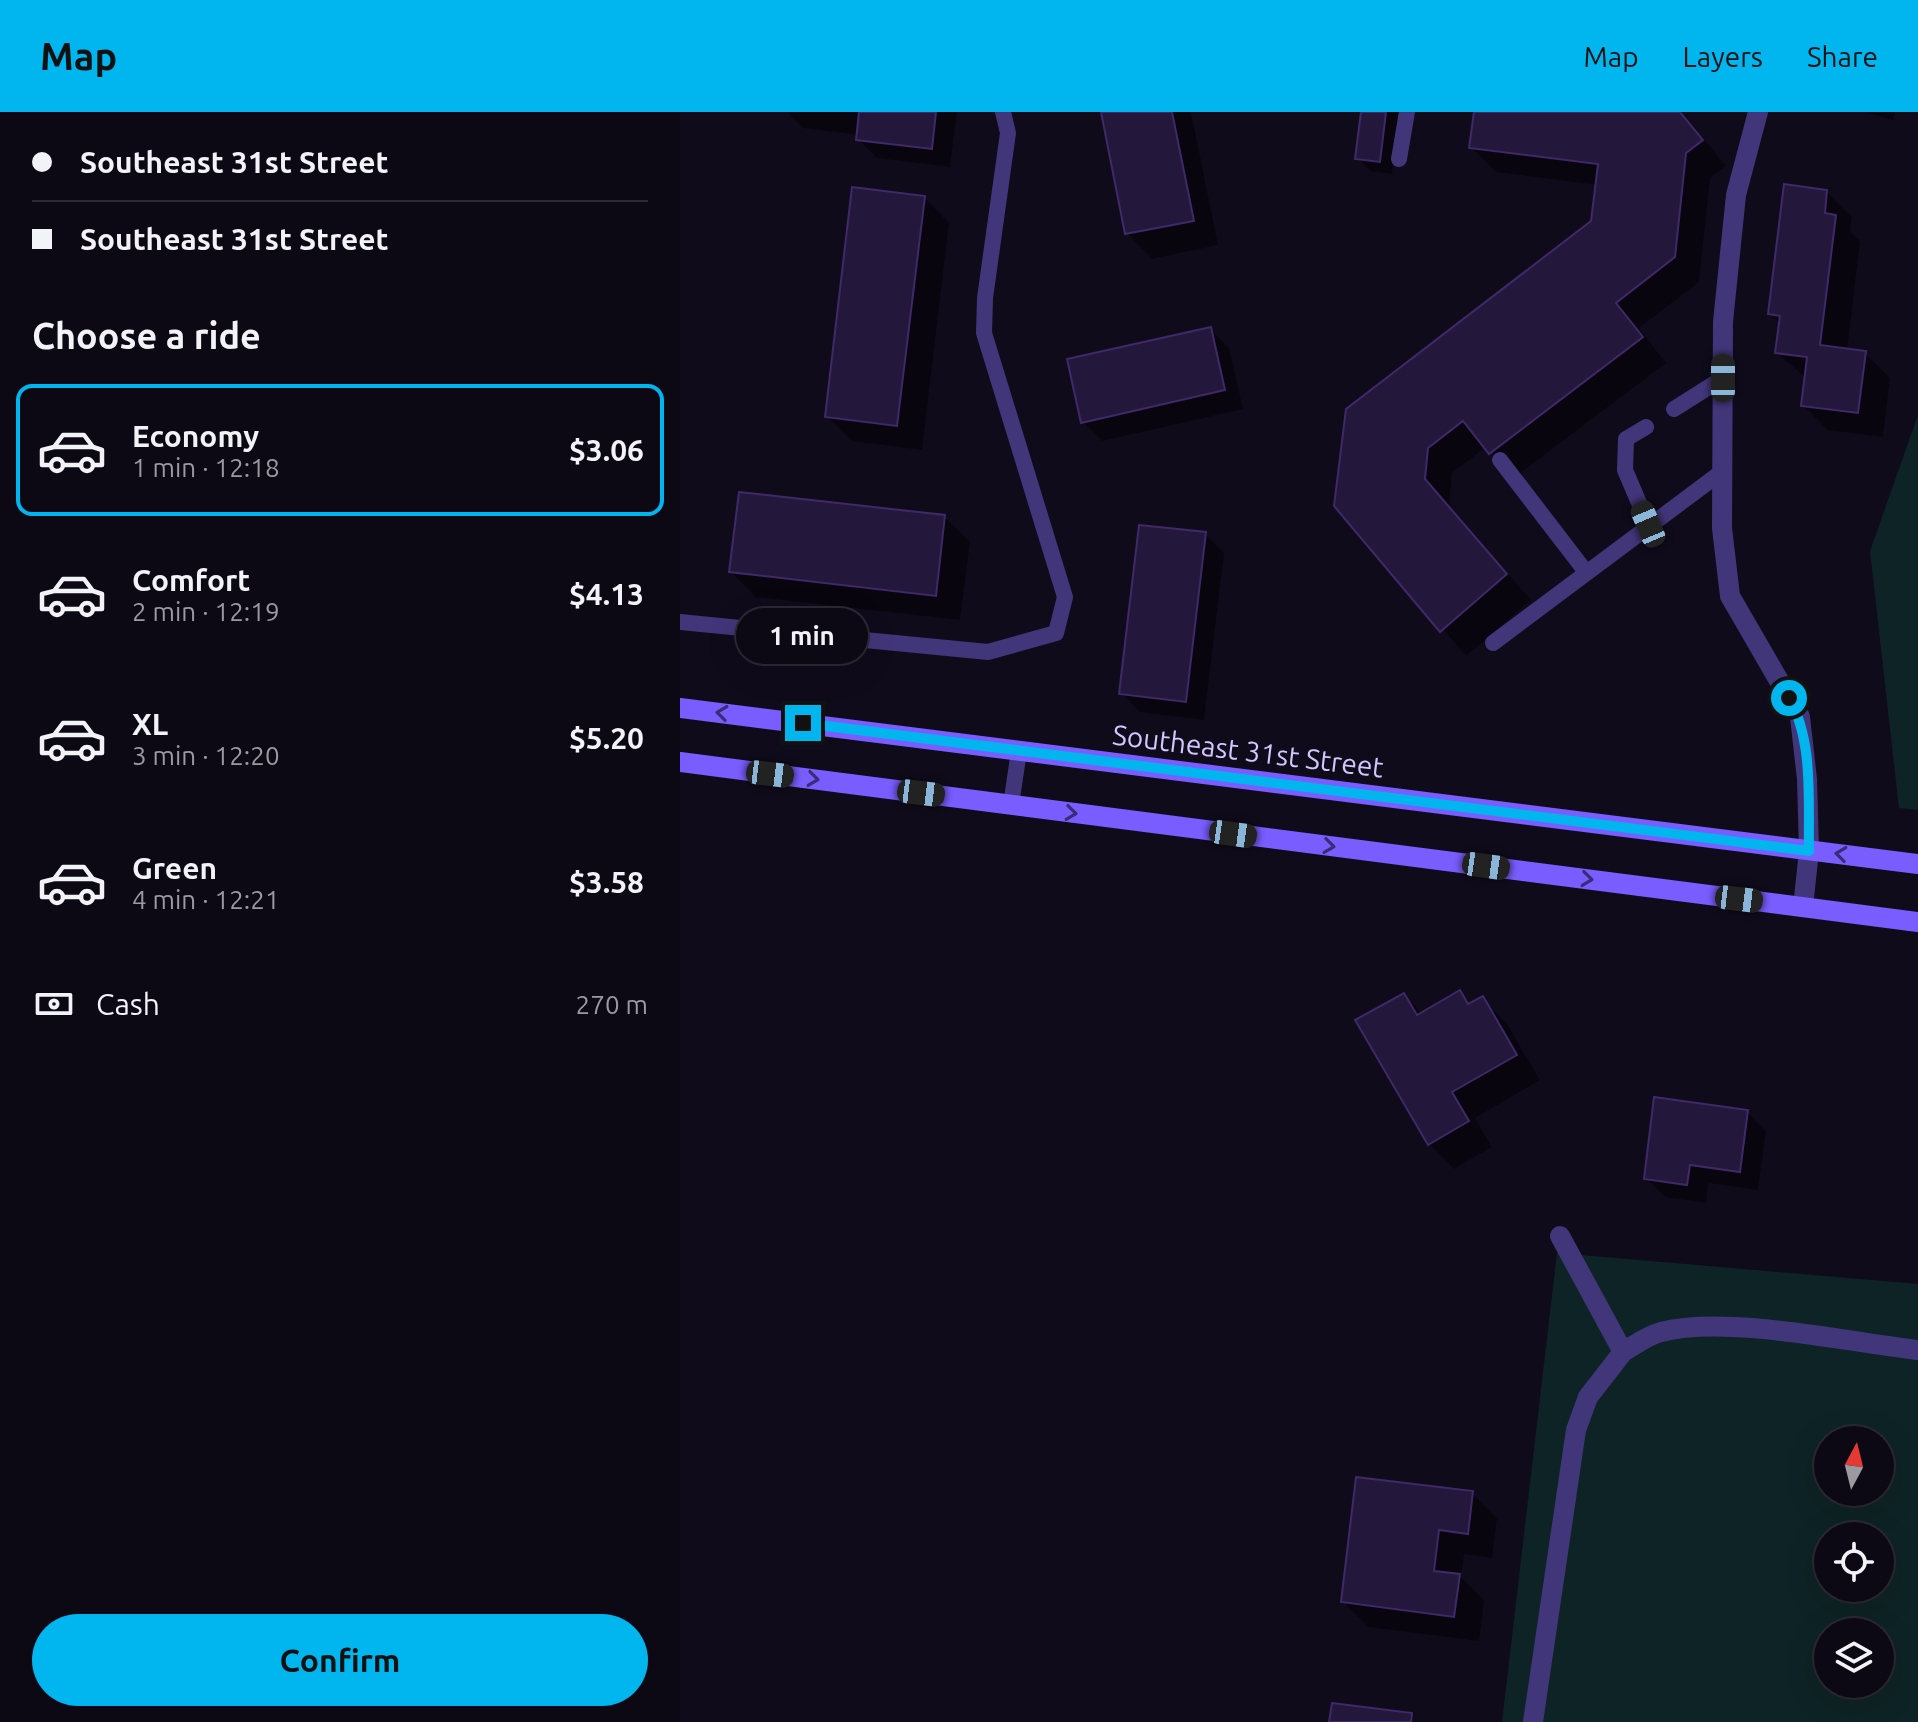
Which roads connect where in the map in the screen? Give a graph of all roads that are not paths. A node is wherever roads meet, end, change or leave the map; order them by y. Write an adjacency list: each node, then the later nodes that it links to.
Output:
1 (1003, 112): 12 (lane)
2 (1407, 112): 4 (lane)
3 (1758, 112): 5 (street)
4 (1399, 159)
5 (1723, 378): 6 (lane); 9 (street)
6 (1674, 409)
7 (1646, 427): 10 (lane)
8 (1500, 460): 11 (lane)
9 (1723, 471): 10 (lane); 18 (street)
10 (1648, 524): 11 (lane)
11 (1586, 572): 13 (lane)
12 (680, 622)
13 (1493, 643)
14 (680, 708): 15 (main road, Southeast 31st Street, one-way to 14)
15 (1019, 751): 17 (lane); 18 (main road, Southeast 31st Street)
16 (680, 762): 17 (main road, one-way to 17)
17 (1011, 805): 20 (main road, one-way to 20)
18 (1809, 851): 19 (main road, Southeast 31st Street, one-way to 18); 20 (street)
19 (1918, 864)
20 (1803, 907): 21 (main road)
21 (1918, 922)
22 (1560, 1236): 24 (street)
23 (1918, 1350): 24 (street)
24 (1623, 1352): 25 (street)
25 (1533, 1722)

